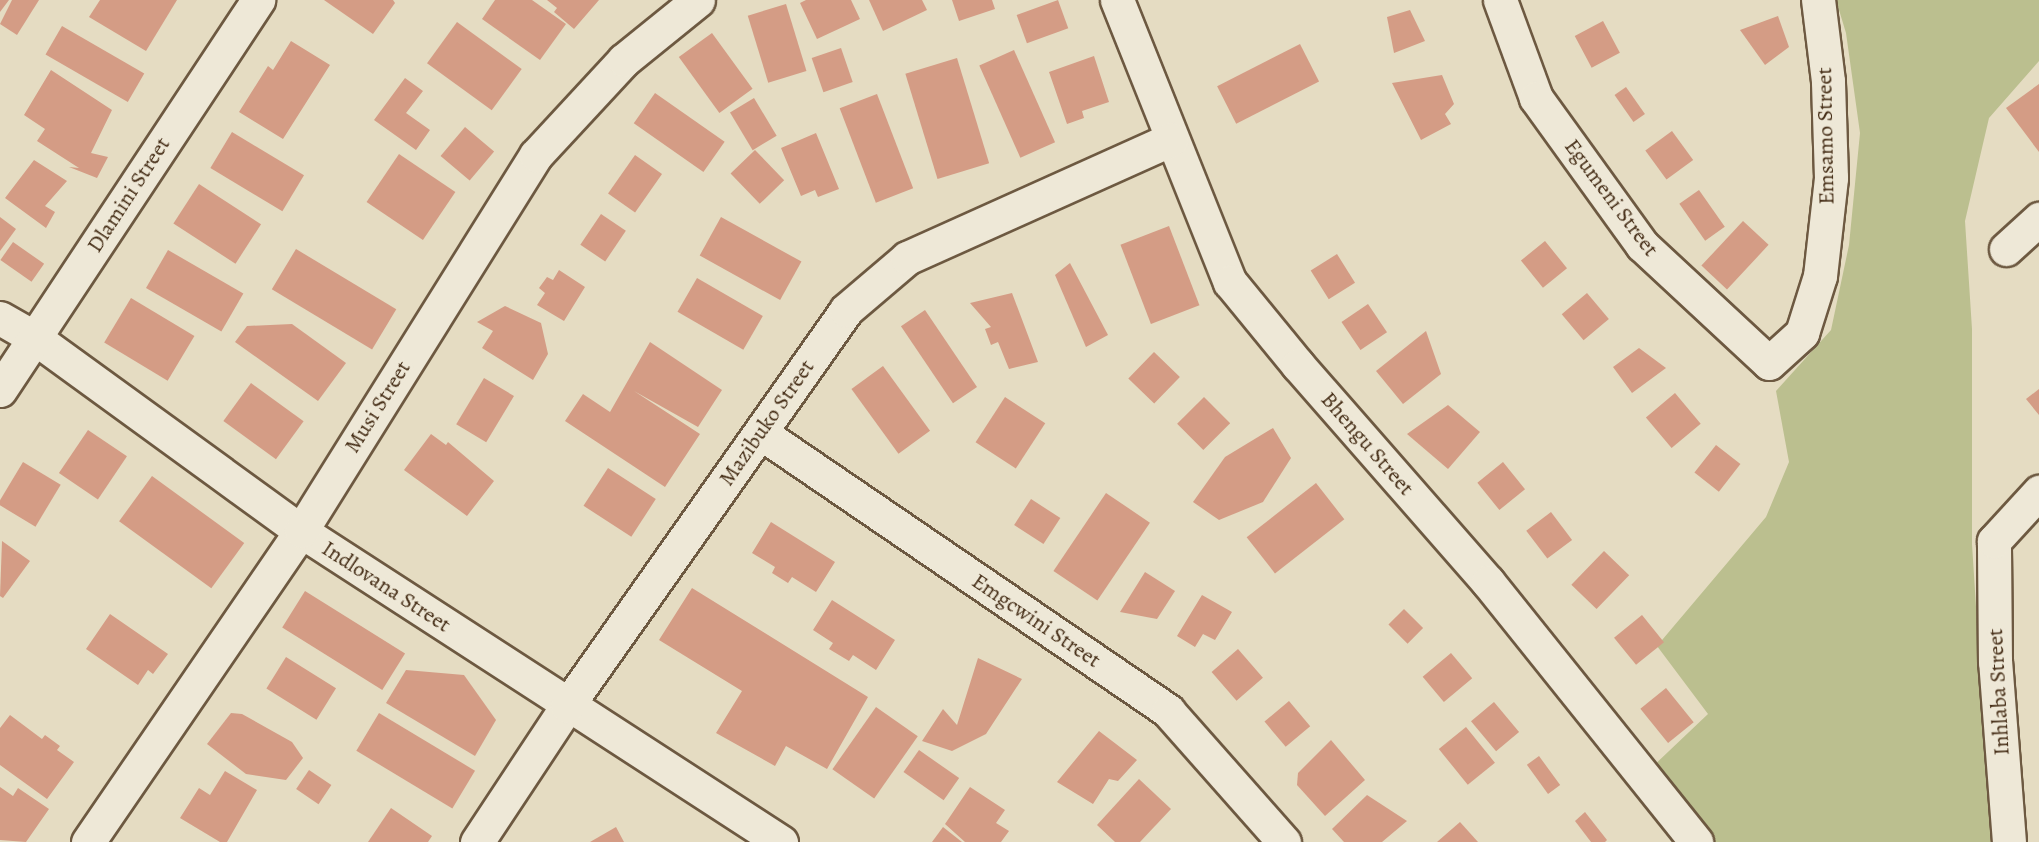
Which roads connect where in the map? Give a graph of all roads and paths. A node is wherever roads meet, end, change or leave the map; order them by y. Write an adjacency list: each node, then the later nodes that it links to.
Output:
1 (258, 0): 10 (street, Dlamini Street)
2 (698, 0): 15 (street, Musi Street)
3 (1117, 0): 6 (street, Bhengu Street)
4 (1500, 0): 11 (street, Egumeni Street)
5 (1818, 0): 11 (street, Emsamo Street)
6 (1172, 139): 13 (street, Mazibuko Street); 21 (street, Bhengu Street)
7 (2039, 219): 8 (street)
8 (2006, 249)
9 (0, 318): 10 (street, Indlovana Street)
10 (35, 338): 12 (street, Dlamini Street); 15 (street, Indlovana Street)
11 (1768, 363)
12 (0, 390)
13 (761, 433): 16 (street, Mazibuko Street); 20 (street, Emgcwini Street)
14 (2039, 492): 22 (street, Inhlaba Street)
15 (301, 531): 16 (street, Indlovana Street); 17 (street, Musi Street)
16 (567, 706): 18 (street, Mazibuko Street); 19 (street, Indlovana Street)
17 (88, 842)
18 (477, 842)
19 (781, 842)
20 (1284, 842)
21 (1696, 842)
22 (2009, 842)

